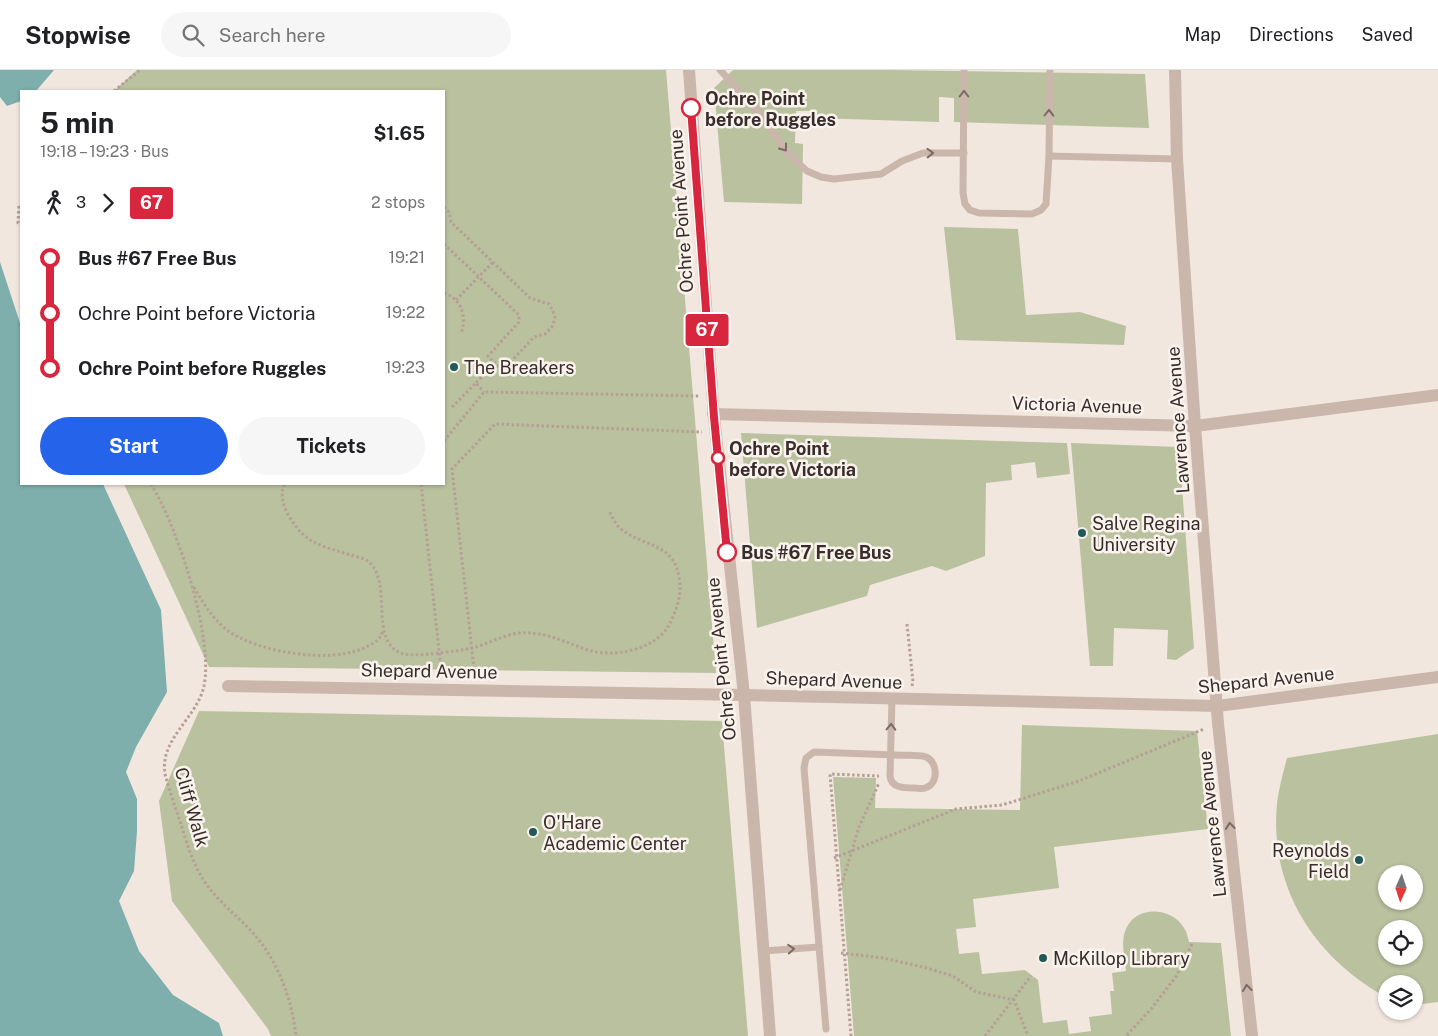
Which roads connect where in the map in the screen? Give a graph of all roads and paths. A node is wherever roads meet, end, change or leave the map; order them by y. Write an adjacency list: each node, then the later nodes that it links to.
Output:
1 (140, 70): 7 (path)
2 (689, 70): 23 (street, Ochre Point Avenue)
3 (720, 70): 8 (lane, one-way to 8)
4 (964, 70): 8 (lane, one-way to 4)
5 (1050, 70): 9 (lane, one-way to 5)
6 (1175, 70): 10 (street, Lawrence Avenue)
7 (115, 90)
8 (964, 153): 9 (lane)
9 (1049, 156): 10 (lane)
10 (1177, 159): 27 (street, Lawrence Avenue)
11 (19, 206): 13 (path)
12 (445, 207): 15 (path)
13 (20, 218)
14 (445, 245): 16 (path)
15 (494, 261): 16 (path); 20 (path)
16 (479, 277): 18 (path); 20 (path)
17 (445, 294): 18 (path)
18 (456, 300): 19 (path)
19 (461, 334)
20 (495, 363): 21 (path)
21 (476, 383): 22 (path); 25 (path)
22 (484, 392): 23 (path); 29 (path)
23 (712, 396): 26 (street, Ochre Point Avenue)
24 (1438, 396): 27 (street, Victoria Avenue)
25 (452, 407)
26 (714, 414): 27 (street, Victoria Avenue); 28 (street, Ochre Point Avenue)
27 (1196, 426): 46 (street, Lawrence Avenue)
28 (715, 432): 37 (path); 43 (street, Ochre Point Avenue)
29 (445, 440)
30 (152, 485): 34 (path, Cliff Walk)
31 (284, 485): 36 (path)
32 (421, 485): 38 (path)
33 (609, 510): 37 (path)
34 (192, 583): 36 (path); 59 (path, Cliff Walk)
35 (907, 624): 45 (path)
36 (383, 627): 38 (path)
37 (472, 648): 38 (path); 40 (path)
38 (440, 652): 39 (path)
39 (441, 669)
40 (474, 669)
41 (1438, 677): 46 (street, Shepard Avenue)
42 (228, 686): 43 (street, Shepard Avenue)
43 (744, 695): 44 (street, Shepard Avenue); 54 (street, Ochre Point Avenue)
44 (892, 699): 45 (street, Shepard Avenue); 48 (lane, one-way to 44)
45 (909, 699): 46 (street, Shepard Avenue)
46 (1218, 706): 47 (street, Lawrence Avenue)
47 (1218, 723): 49 (path); 66 (street, Lawrence Avenue, one-way to 47)
48 (890, 755): 48 (lane); 53 (lane)
49 (852, 851): 50 (path); 50 (path); 51 (path)
50 (835, 858): 51 (path)
51 (839, 893): 55 (path)
52 (1193, 942): 65 (path)
53 (819, 947): 54 (lane, one-way to 53); 58 (lane)
54 (763, 951): 60 (street, Ochre Point Avenue)
55 (843, 953): 57 (path); 61 (path)
56 (1031, 976): 57 (path)
57 (1014, 1000): 62 (path); 63 (path)
58 (826, 1029)
59 (296, 1036)
60 (770, 1036)
61 (851, 1036)
62 (985, 1036)
63 (1028, 1036)
64 (1123, 1036): 65 (path)
65 (1127, 1036)
66 (1252, 1036)

